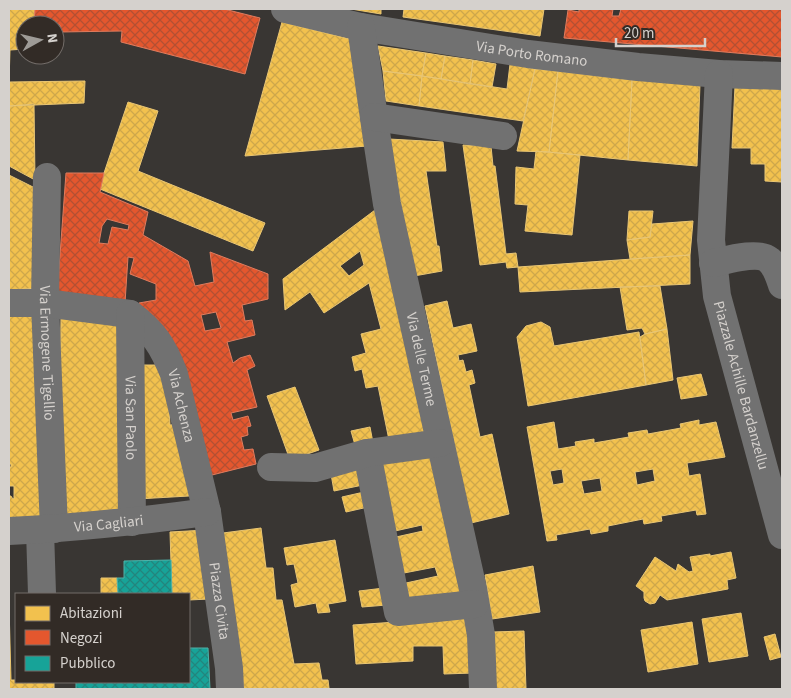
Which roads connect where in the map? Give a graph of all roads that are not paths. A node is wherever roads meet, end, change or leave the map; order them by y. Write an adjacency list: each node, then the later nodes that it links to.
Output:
1 (285, 9): 2 (street, Via Porto Romano)
2 (362, 27): 3 (street, Via Porto Romano); 5 (street, Via delle Terme)
3 (719, 74): 4 (street, Via Porto Romano); 8 (street, Piazzale Achille Bardanzellu)
4 (782, 76)
5 (374, 117): 6 (street); 13 (street, Via delle Terme)
6 (503, 136)
7 (47, 177): 10 (street, Via Ermogene Tigellio)
8 (713, 263): 9 (street); 20 (street, Piazzale Achille Bardanzellu)
9 (782, 285)
10 (45, 303): 11 (street); 12 (street); 18 (street, Via Ermogene Tigellio)
11 (9, 304)
12 (130, 314): 16 (street, Via Achenza); 17 (street, Via San Paolo)
13 (440, 443): 14 (street); 22 (street, Via delle Terme)
14 (367, 454): 15 (street); 22 (street)
15 (271, 467)
16 (207, 512): 17 (street, Via Cagliari); 23 (street, Piazza Civita)
17 (132, 522): 18 (street, Via Cagliari)
18 (47, 530): 19 (street, Via Cagliari); 21 (street, Via Ermogene Tigellio)
19 (9, 531)
20 (782, 535)
21 (42, 593)
22 (476, 604): 24 (street, Via delle Terme)
23 (230, 689)
24 (483, 689)

